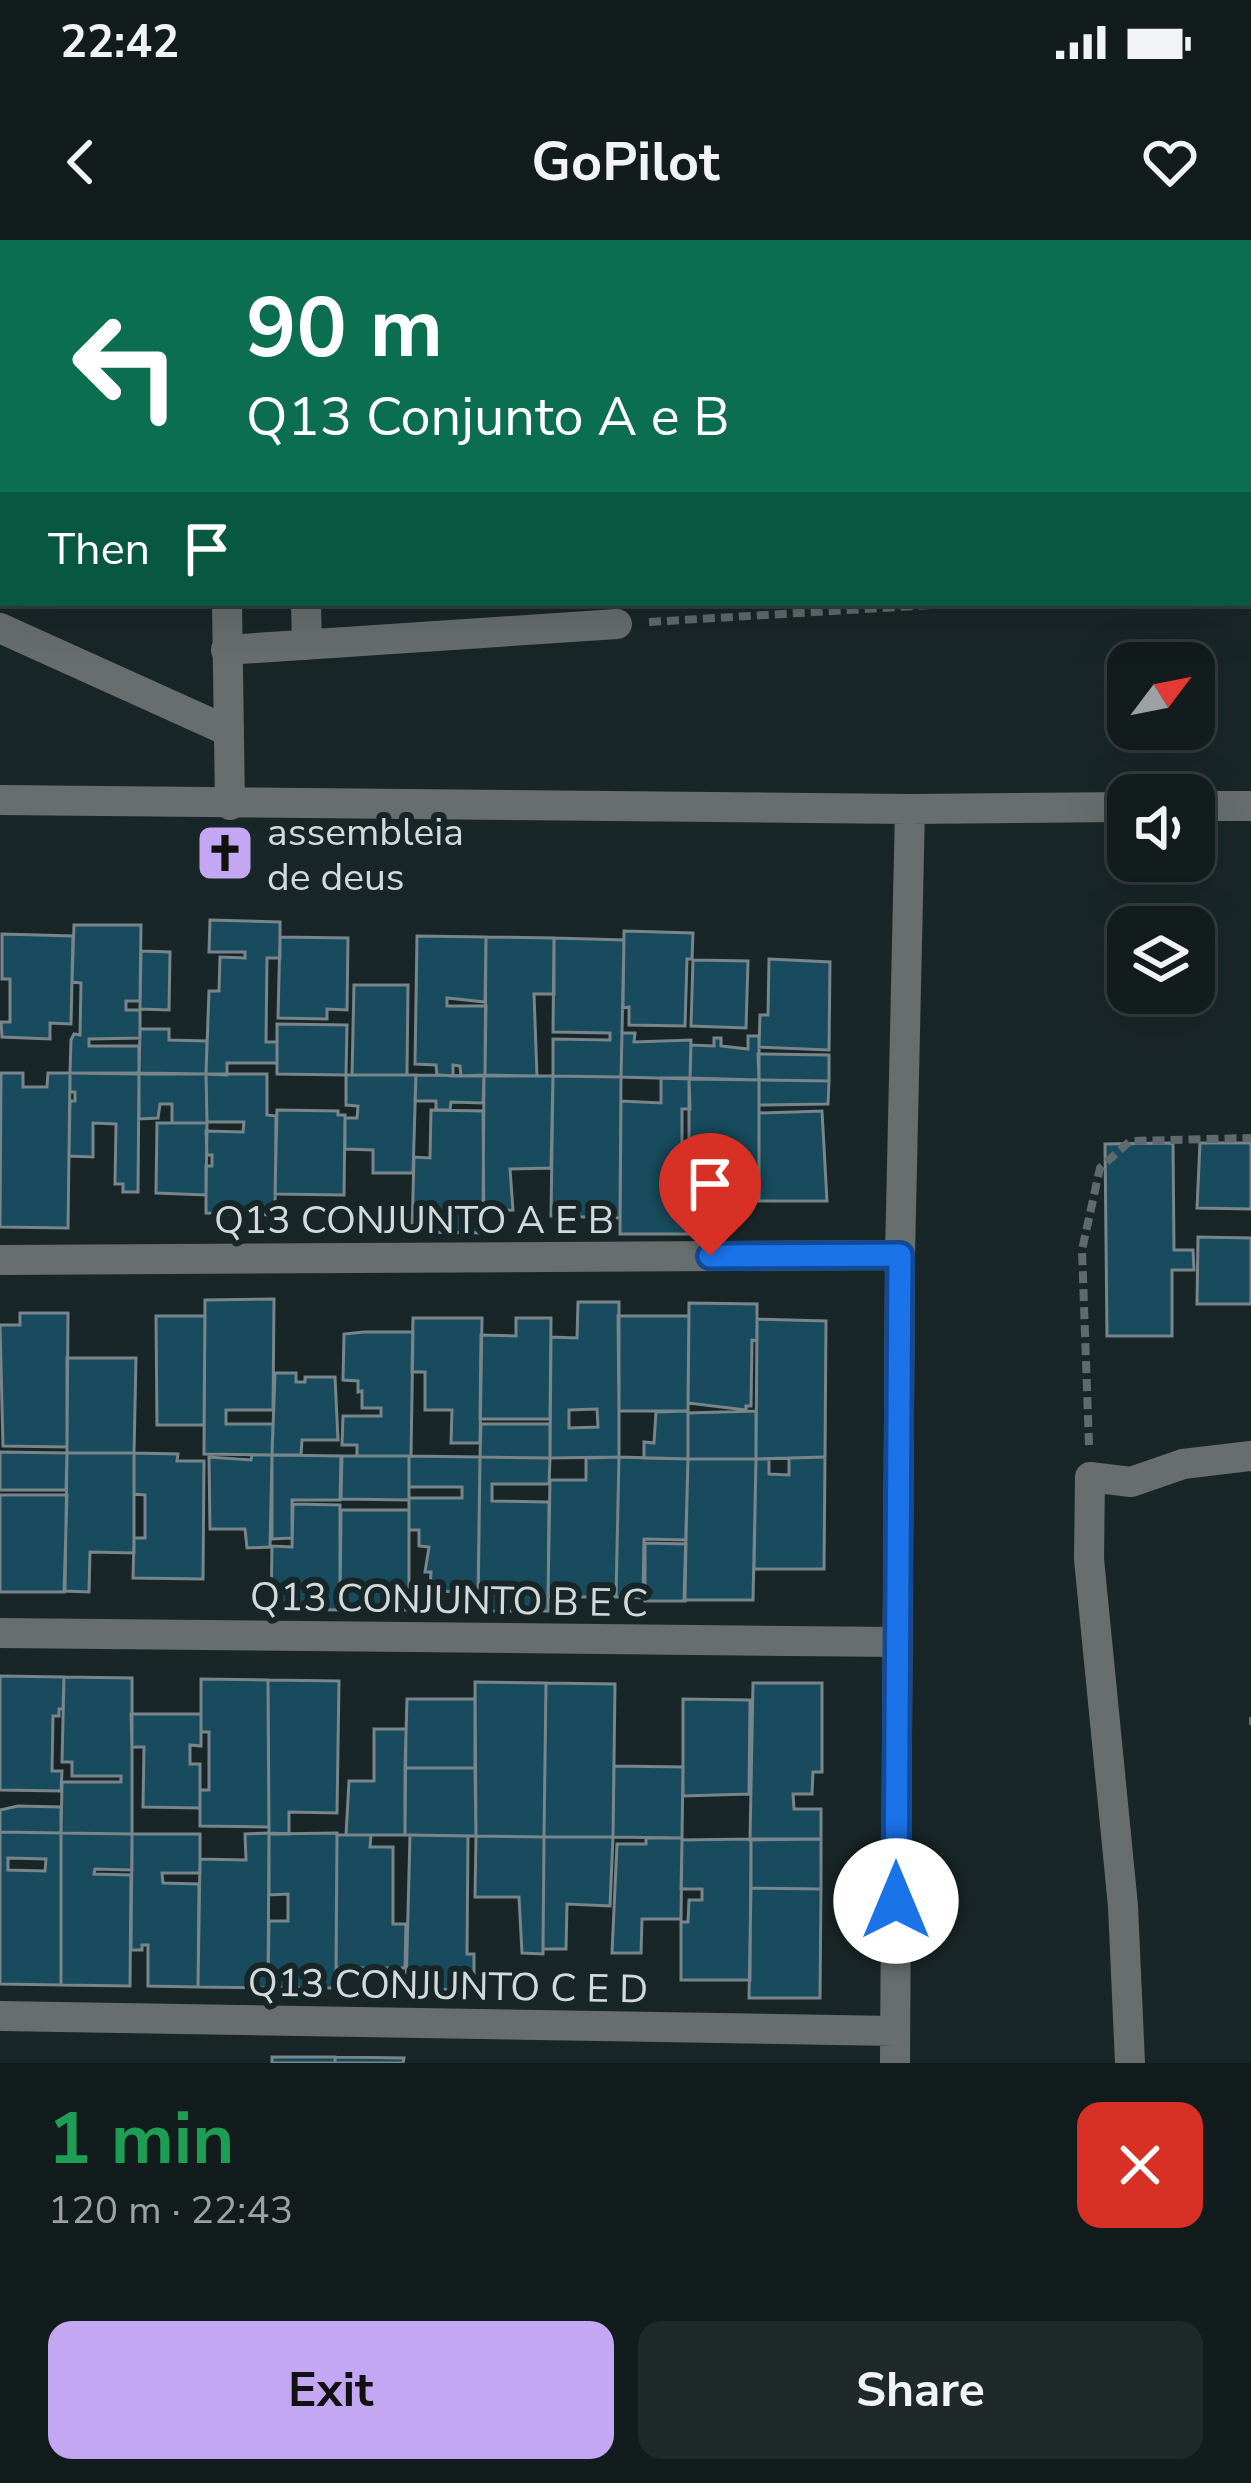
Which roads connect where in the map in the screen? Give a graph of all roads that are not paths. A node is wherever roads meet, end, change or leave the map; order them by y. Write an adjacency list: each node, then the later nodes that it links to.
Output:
1 (226, 606): 6 (street)
2 (306, 606): 5 (street)
3 (617, 624): 5 (street)
4 (0, 628): 7 (street)
5 (307, 645): 6 (street)
6 (226, 650): 7 (street)
7 (228, 731): 9 (street)
8 (0, 800): 9 (street)
9 (230, 805): 13 (street)
10 (1215, 806): 11 (street)
11 (1251, 806)
12 (1107, 807): 13 (street)
13 (910, 809): 14 (street)
14 (900, 1255): 15 (street, Q13 CONJUNTO A E B); 18 (street)
15 (0, 1260)
16 (1251, 1456): 22 (street)
17 (0, 1634): 18 (street, Q13 CONJUNTO B E C)
18 (897, 1642): 20 (street)
19 (0, 2016): 20 (street, Q13 CONJUNTO C E D)
20 (895, 2031): 21 (street)
21 (895, 2063)
22 (1130, 2063)

